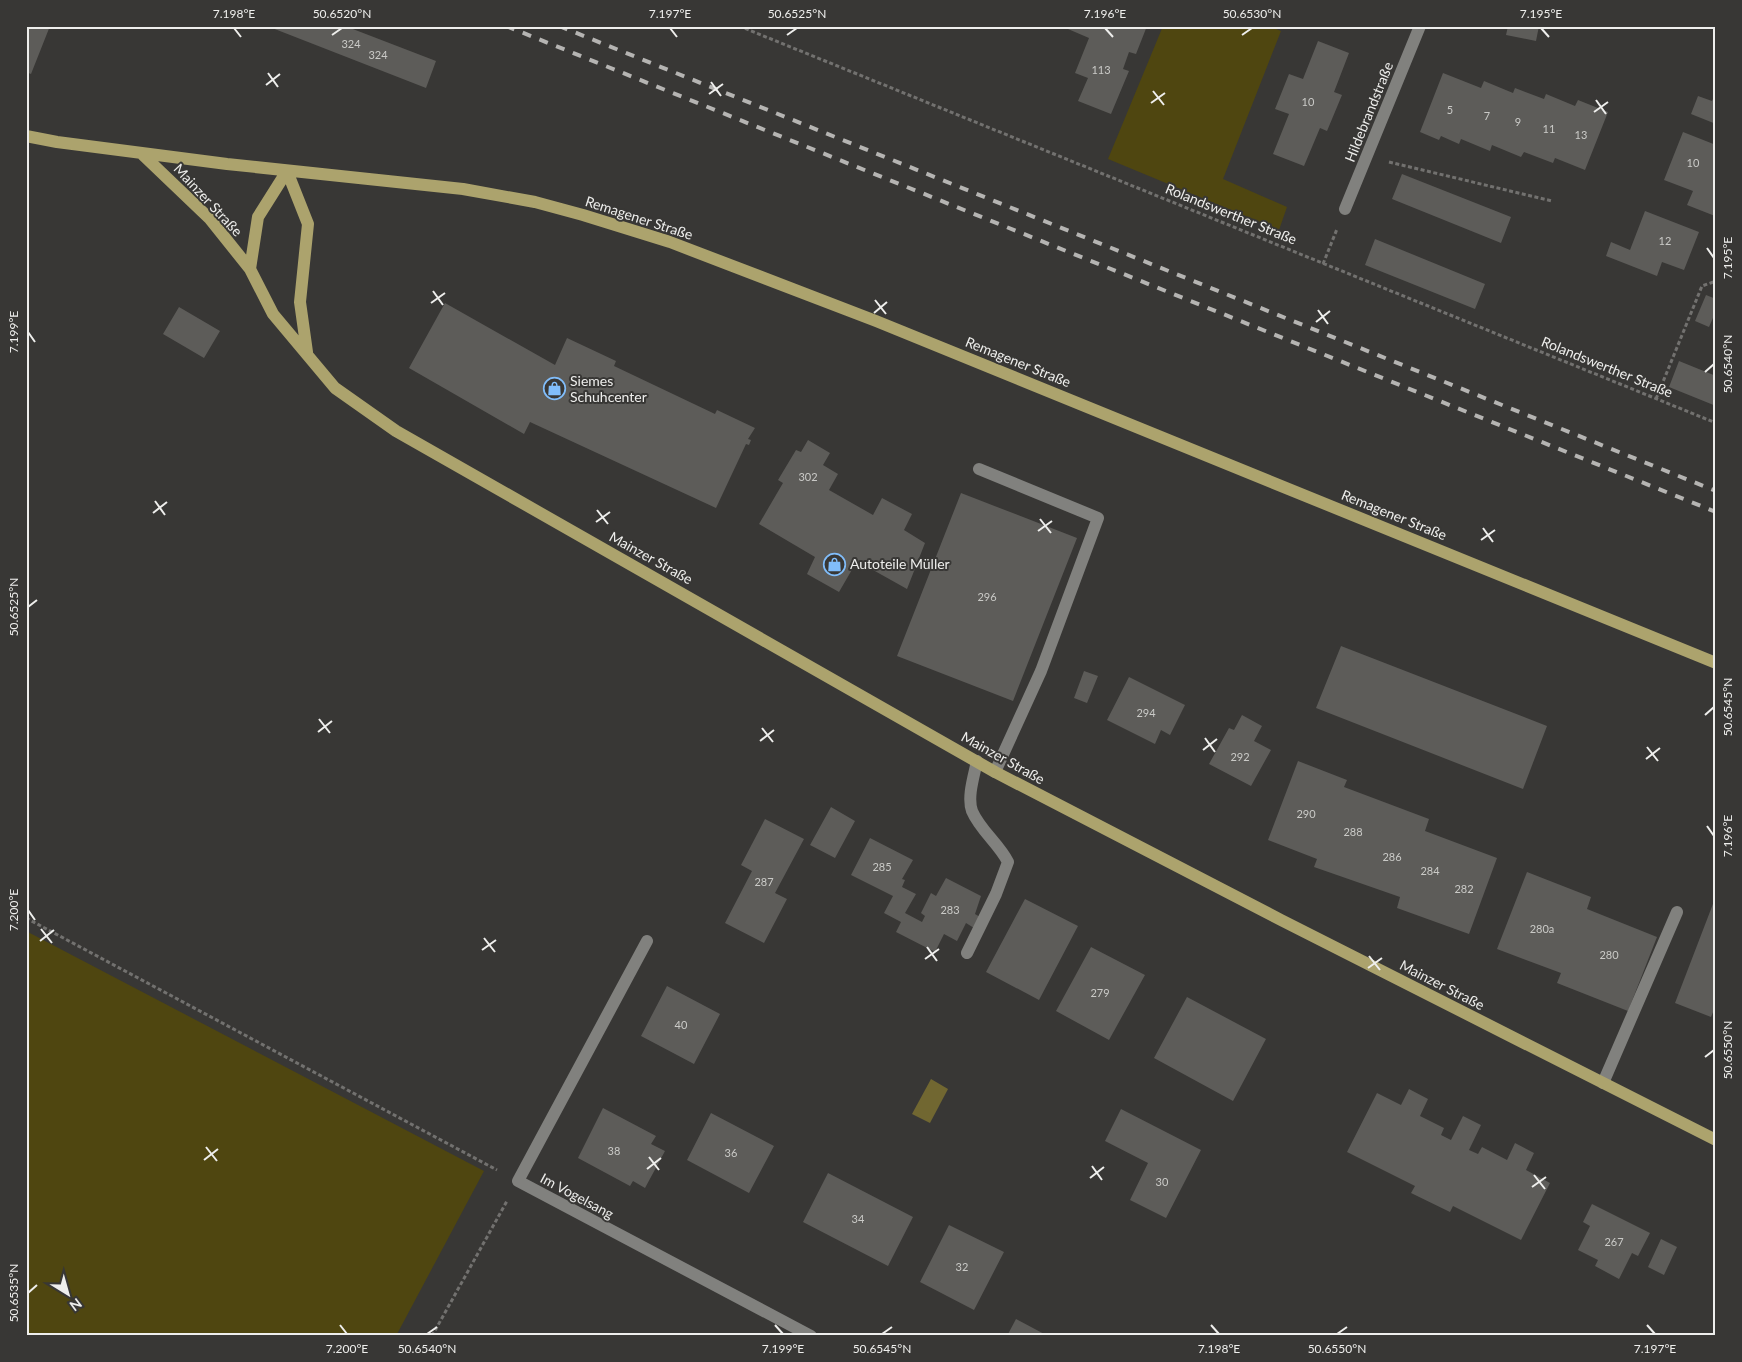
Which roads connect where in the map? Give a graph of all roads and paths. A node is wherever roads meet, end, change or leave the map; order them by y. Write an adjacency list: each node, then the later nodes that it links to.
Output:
1 (739, 26): 9 (path, Rolandswerther Straße)
2 (1420, 26): 5 (street, Hildebrandstraße)
3 (26, 136): 4 (main road, Mainzer Straße)
4 (142, 154): 6 (main road, Mainzer Straße); 10 (main road, Mainzer Straße)
5 (1367, 156): 7 (path); 8 (street, Hildebrandstraße)
6 (287, 171): 10 (main road, Mainzer Straße); 12 (main road); 16 (main road, Remagener Straße)
7 (1552, 201)
8 (1345, 209): 9 (path)
9 (1322, 264): 13 (path, Rolandswerther Straße)
10 (250, 268): 12 (main road, Mainzer Straße)
11 (1716, 281): 13 (path)
12 (307, 352): 17 (main road, Mainzer Straße)
13 (1656, 399): 14 (path, Rolandswerther Straße)
14 (1716, 423)
15 (979, 469): 18 (street)
16 (1716, 663)
17 (977, 761): 18 (main road, Mainzer Straße); 22 (street)
18 (995, 772): 23 (main road, Mainzer Straße)
19 (1677, 912): 23 (street)
20 (26, 918): 25 (path)
21 (647, 941): 25 (street, Im Vogelsang)
22 (967, 953)
23 (1603, 1083): 24 (main road, Mainzer Straße)
24 (1716, 1140)
25 (518, 1181): 26 (path); 27 (street, Im Vogelsang)
26 (432, 1336)
27 (811, 1336)

